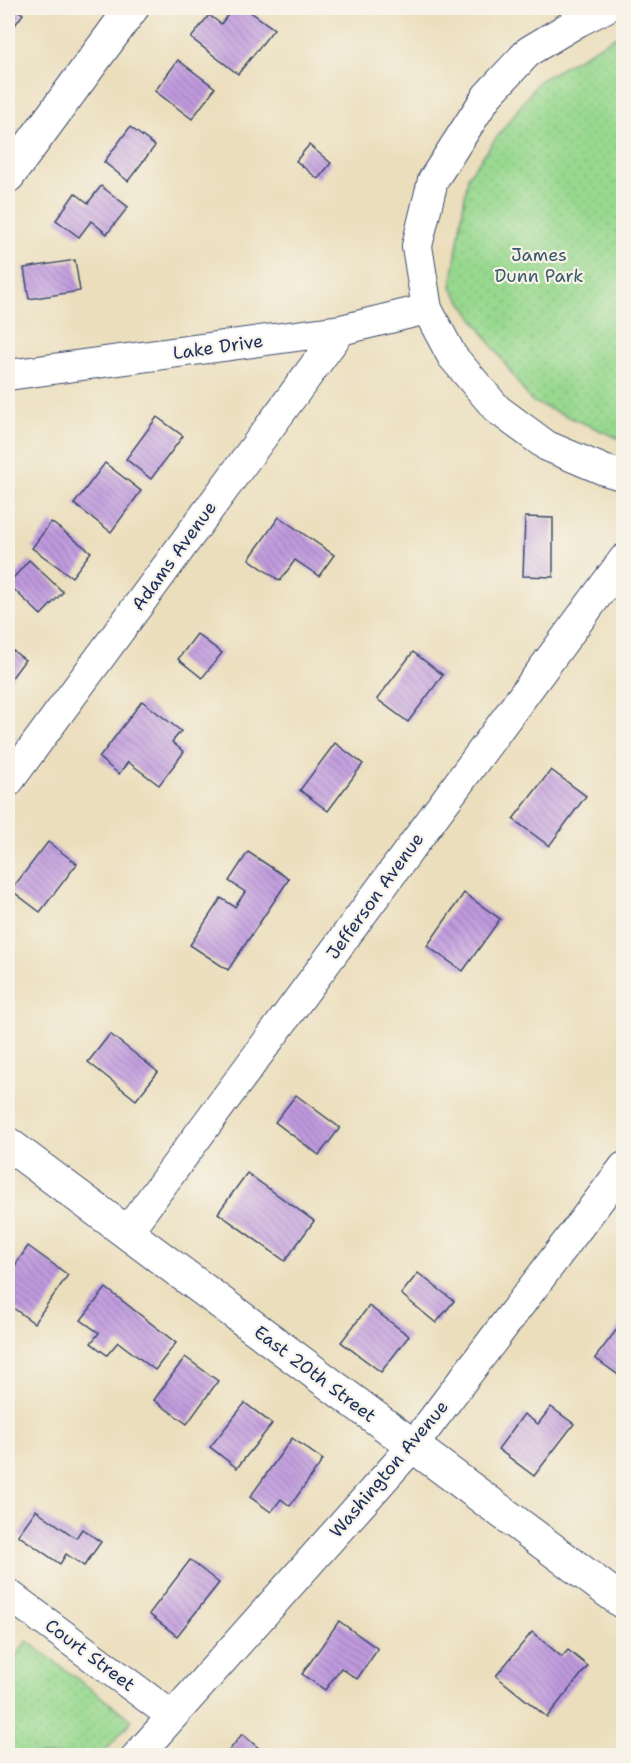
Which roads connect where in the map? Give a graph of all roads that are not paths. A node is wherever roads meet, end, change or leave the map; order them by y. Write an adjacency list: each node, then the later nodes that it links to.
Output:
1 (132, 8): 3 (street)
2 (605, 8): 4 (street)
3 (8, 176)
4 (427, 309): 5 (street, Lake Drive); 7 (street)
5 (341, 330): 6 (street, Lake Drive); 9 (street, Adams Avenue)
6 (8, 375)
7 (624, 476)
8 (624, 559): 12 (street, Jefferson Avenue)
9 (8, 782)
10 (8, 1144): 12 (street, East 20th Street)
11 (624, 1167): 13 (street, Washington Avenue)
12 (127, 1232): 13 (street, East 20th Street)
13 (412, 1447): 14 (street, East 20th Street); 16 (street, Washington Avenue)
14 (624, 1603)
15 (12, 1606): 16 (street, Court Street)
16 (172, 1716): 17 (street, Washington Avenue)
17 (137, 1755)

